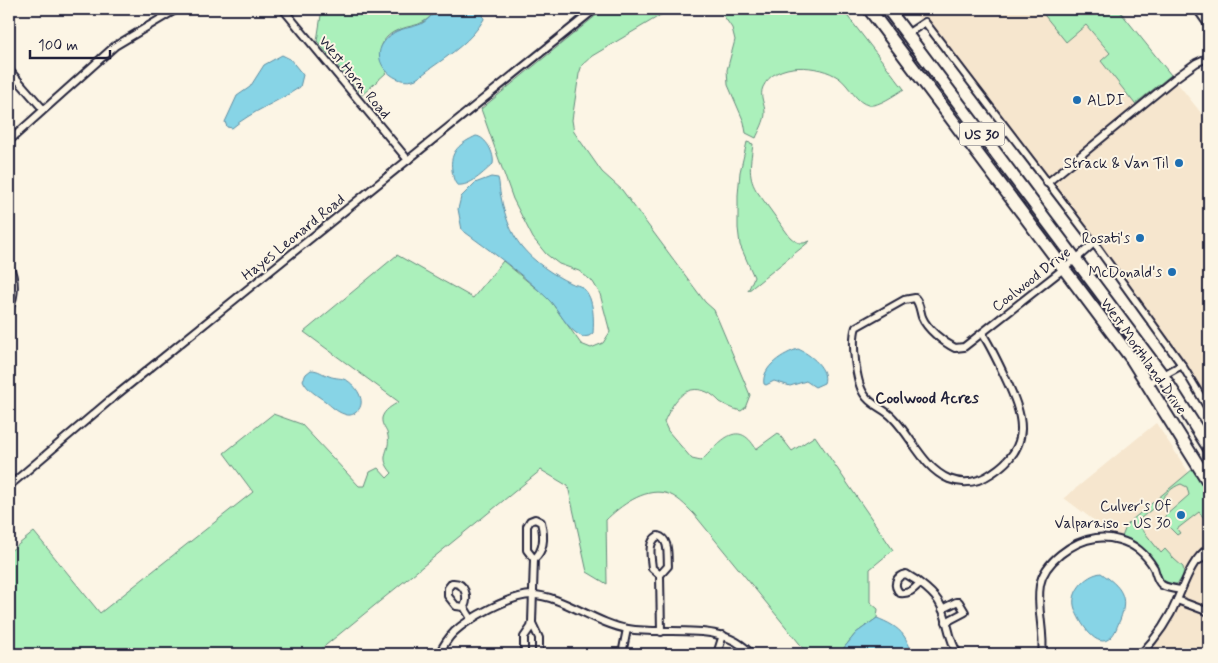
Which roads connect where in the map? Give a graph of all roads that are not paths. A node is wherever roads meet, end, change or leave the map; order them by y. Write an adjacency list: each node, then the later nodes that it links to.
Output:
1 (176, 9): 11 (street)
2 (283, 9): 15 (street, West Horn Road)
3 (595, 9): 15 (street, Hayes Leonard Road)
4 (868, 9): 20 (highway, West Morthland Drive / US 30)
5 (888, 9): 8 (highway, West Morthland Drive / US 30)
6 (1197, 9): 7 (street)
7 (1209, 26)
8 (907, 34): 12 (street); 14 (highway, West Morthland Drive / US 30)
9 (1209, 57): 16 (street)
10 (9, 70): 11 (street)
11 (43, 109): 13 (street)
12 (1007, 131): 14 (street); 16 (street)
13 (9, 141)
14 (989, 144): 18 (highway, West Morthland Drive / US 30)
15 (408, 160): 29 (street, Hayes Leonard Road)
16 (1048, 183): 17 (street)
17 (1094, 243): 18 (street, Coolwood Drive); 23 (street)
18 (1076, 260): 20 (street, Coolwood Drive); 24 (highway, West Morthland Drive / US 30)
19 (9, 265): 21 (street)
20 (1064, 269): 22 (street, Coolwood Drive); 25 (highway, West Morthland Drive / US 30)
21 (9, 310)
22 (982, 333): 22 (street, Coolwood Drive)
23 (1182, 365): 24 (street); 26 (street)
24 (1163, 376): 25 (street); 27 (highway, West Morthland Drive / US 30)
25 (1147, 384): 28 (highway, West Morthland Drive / US 30)
26 (1209, 410)
27 (1209, 448)
28 (1209, 483)
29 (9, 486)
30 (1209, 548): 33 (street)
31 (1209, 556): 33 (street)
32 (534, 559): 32 (street); 37 (street)
33 (1197, 561): 36 (street)
34 (660, 575): 34 (street); 46 (street)
35 (919, 584): 40 (street)
36 (1181, 590): 38 (street); 55 (street)
37 (533, 595): 42 (street); 43 (street); 45 (street)
38 (1177, 600): 41 (street); 56 (street)
39 (464, 607): 42 (street)
40 (942, 609): 44 (street); 44 (street)
41 (1209, 612)
42 (472, 620): 49 (street)
43 (532, 622): 50 (street); 51 (street)
44 (946, 622): 54 (street)
45 (627, 629): 46 (street); 48 (street)
46 (661, 632): 47 (street)
47 (723, 635): 52 (street); 53 (street)
48 (622, 653)
49 (439, 654)
50 (524, 654)
51 (539, 654)
52 (717, 654)
53 (751, 654)
54 (958, 654)
55 (1042, 654)
56 (1141, 654)

